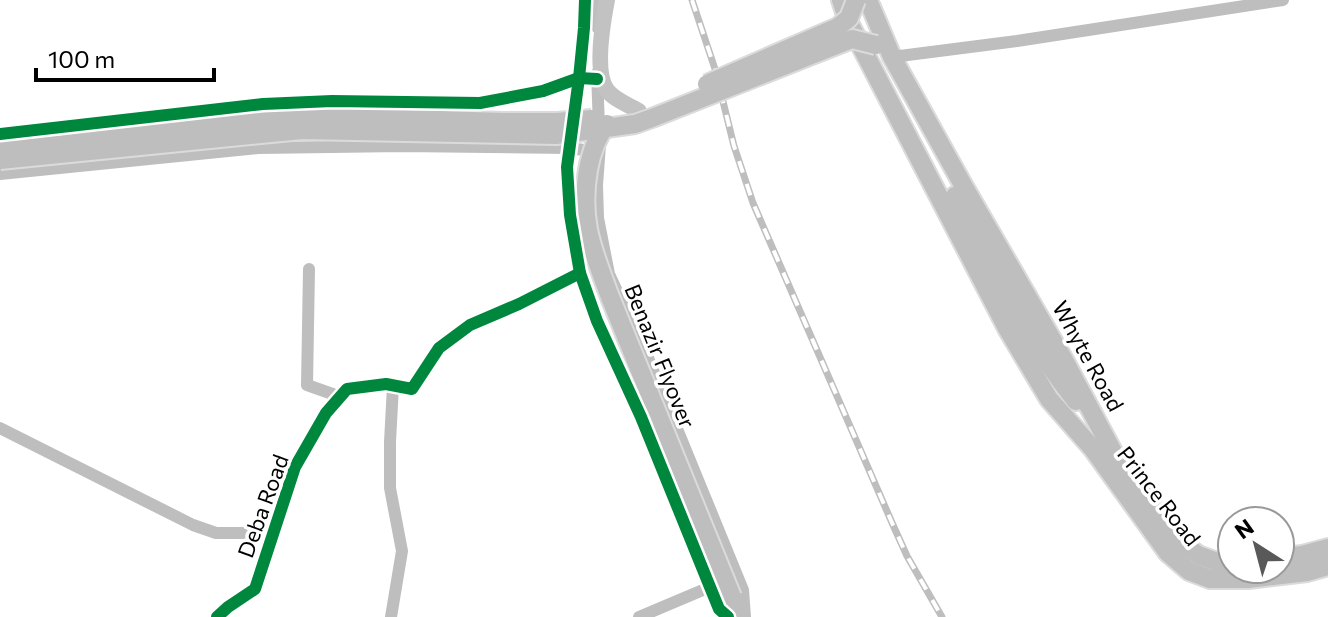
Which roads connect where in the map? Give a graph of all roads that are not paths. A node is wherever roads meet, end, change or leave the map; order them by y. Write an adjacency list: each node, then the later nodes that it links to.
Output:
1 (585, 0): 10 (street)
2 (597, 0): 11 (street)
3 (607, 0): 12 (main road)
4 (841, 0): 25 (main road, Whyte Road)
5 (857, 0): 8 (main road); 12 (main road, bridge)
6 (868, 0): 9 (main road, Whyte Road)
7 (1283, 0): 9 (street)
8 (876, 45): 13 (main road, bridge); 25 (main road, Whyte Road)
9 (892, 57): 25 (main road, Whyte Road)
10 (579, 78): 11 (street); 14 (street); 16 (street)
11 (597, 79): 17 (street)
12 (639, 111): 13 (main road)
13 (608, 123): 15 (main road, bridge); 18 (main road, bridge); 36 (main road, Benazir Flyover, bridge)
14 (0, 134)
15 (0, 145)
16 (569, 148): 17 (street); 19 (street); 21 (street)
17 (600, 153): 36 (street)
18 (0, 160)
19 (0, 174)
20 (309, 269): 23 (street)
21 (580, 273): 22 (street); 31 (street)
22 (393, 386): 23 (street); 33 (street)
23 (341, 397): 26 (street, Deba Road)
24 (0, 428): 26 (street)
25 (1099, 444): 29 (main road, Prince Road); 30 (main road, Prince Road)
26 (273, 533): 32 (street, Deba Road)
27 (1328, 548): 28 (main road)
28 (1296, 556)
29 (1216, 562)
30 (1328, 566)
31 (710, 587): 34 (street); 35 (street)
32 (217, 617)
33 (391, 617)
34 (639, 617)
35 (728, 617)
36 (742, 617)

